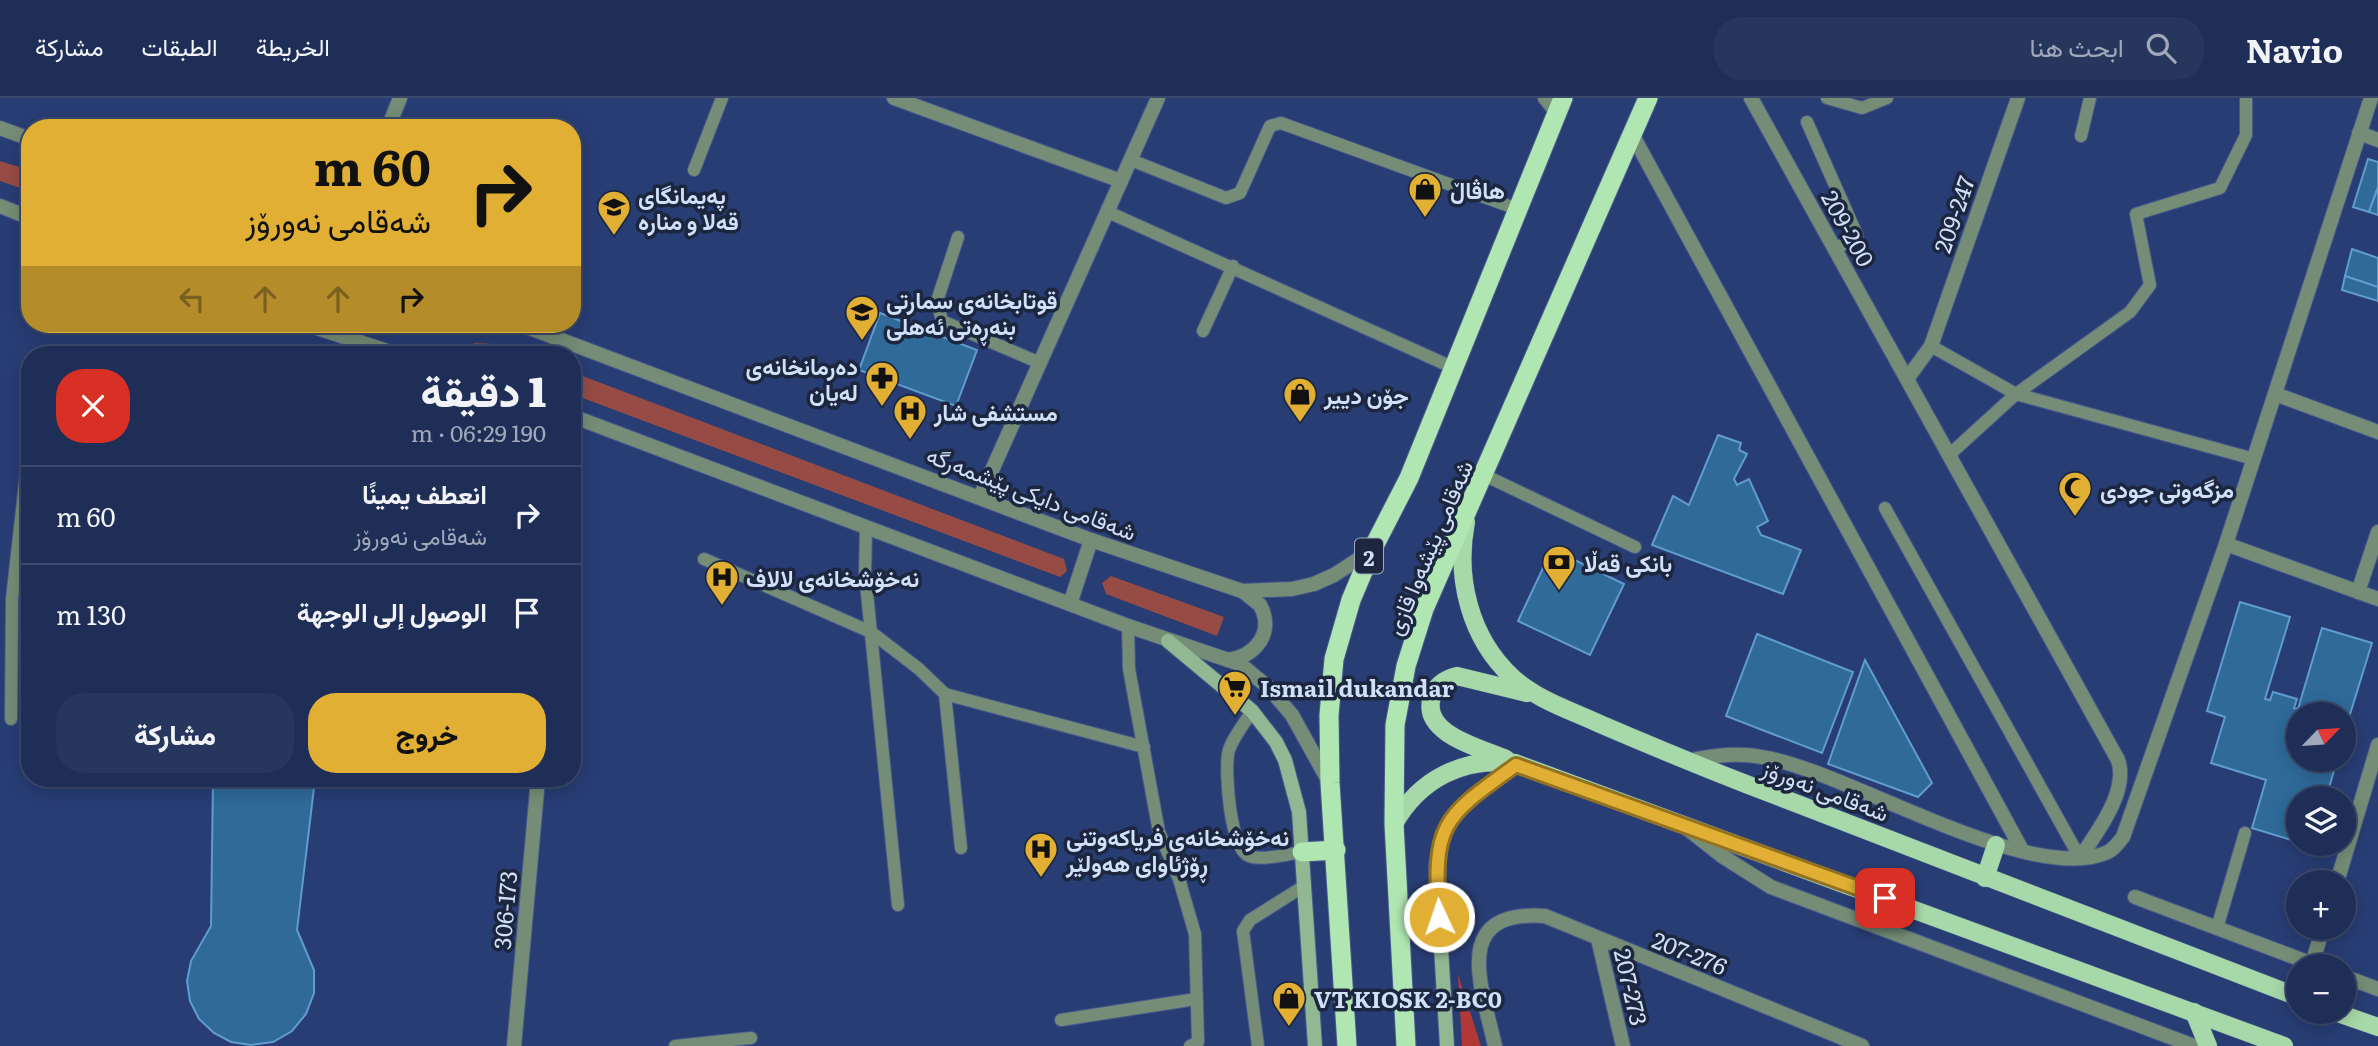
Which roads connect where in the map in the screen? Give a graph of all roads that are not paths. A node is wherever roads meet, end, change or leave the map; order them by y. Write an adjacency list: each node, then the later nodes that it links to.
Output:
1 (400, 98): 15 (street)
2 (722, 98): 24 (lane)
3 (894, 98): 14 (street)
4 (1158, 98): 23 (street)
5 (1648, 98): 19 (highway, شەقامی پێشەوا قازی)
6 (1751, 98): 31 (street, 209-200)
7 (1827, 98): 8 (lane)
8 (1887, 98)
9 (2018, 98): 38 (street, 209-247)
10 (2090, 98): 21 (lane)
11 (2246, 98): 43 (lane)
12 (2371, 98): 18 (street)
13 (1555, 103): 27 (highway, شەقامی پێشەوا قازی / 2)
14 (929, 104): 25 (street)
15 (392, 119)
16 (1807, 122): 31 (lane)
17 (0, 128): 20 (street)
18 (2359, 133): 22 (street); 44 (street)
19 (1632, 134): 49 (highway, شەقامی پێشەوا قازی); 85 (street)
20 (21, 136)
21 (2081, 136)
22 (2378, 140)
23 (1131, 160): 25 (street); 27 (lane)
24 (694, 170)
25 (1121, 181): 28 (street)
26 (0, 206): 29 (street)
27 (1520, 211): 41 (highway, شەقامی پێشەوا قازی / 2)
28 (1108, 212): 32 (lane); 40 (street)
29 (21, 214)
30 (958, 237): 40 (lane)
31 (1835, 250): 42 (street, 209-200)
32 (1233, 266): 33 (lane); 41 (lane)
33 (1203, 331)
34 (332, 333): 36 (street)
35 (543, 333): 37 (street, شەقامی دایکی پێشمەرگە)
36 (371, 346)
37 (578, 346)
38 (1931, 346): 42 (street, 209-247); 43 (lane)
39 (581, 347): 50 (street, شەقامی دایکی پێشمەرگە)
40 (1040, 363): 50 (street)
41 (1454, 368): 59 (highway, شەقامی پێشەوا قازی / 2)
42 (1907, 379): 47 (street, 209-200)
43 (2016, 394): 47 (lane); 48 (lane)
44 (2275, 394): 46 (street); 48 (street)
45 (581, 419): 54 (street)
46 (2378, 432)
47 (1949, 455): 87 (street, 209-200)
48 (2253, 459): 57 (street)
49 (1484, 475): 52 (highway, شەقامی پێشەوا قازی); 58 (lane)
50 (980, 497): 56 (street, شەقامی دایکی پێشمەرگە)
51 (1885, 508): 87 (lane)
52 (1469, 510): 70 (main road, شەقامی نەورۆز); 80 (highway, شەقامی پێشەوا قازی)
53 (21, 519): 72 (lane)
54 (866, 527): 64 (street); 66 (lane)
55 (2378, 532): 62 (street)
56 (1091, 540): 61 (street, شەقامی دایکی پێشمەرگە); 64 (street)
57 (2226, 544): 62 (street); 87 (street)
58 (1636, 547)
59 (1372, 550): 61 (street, شەقامی دایکی پێشمەرگە); 77 (highway, شەقامی پێشەوا قازی / 2)
60 (704, 559): 66 (lane)
61 (1242, 591): 68 (street)
62 (2358, 592): 63 (street)
63 (2378, 599)
64 (1070, 604): 65 (street)
65 (1128, 626): 67 (street); 74 (lane)
66 (871, 632): 69 (lane); 92 (lane)
67 (1168, 640): 68 (street); 71 (main road)
68 (1227, 660): 77 (street)
69 (945, 694): 74 (lane); 83 (lane)
70 (1534, 695): 75 (main road, شەقامی نەورۆز); 76 (main road)
71 (1252, 711): 86 (main road); 86 (lane)
72 (11, 719)
73 (2378, 745): 88 (street)
74 (1144, 747): 99 (lane)
75 (1688, 761): 82 (street); 89 (main road, شەقامی نەورۆز)
76 (1516, 764): 79 (main road); 80 (main road); 112 (main road)
77 (1330, 783): 84 (highway, شەقامی پێشەوا قازی / 2)
78 (537, 787): 106 (street, 306-173)
79 (1680, 822): 100 (main road); 116 (street)
80 (1394, 824): 111 (highway, شەقامی پێشەوا قازی)
81 (2245, 833): 93 (lane)
82 (1996, 845): 85 (street); 89 (main road)
83 (961, 848)
84 (1336, 850): 86 (highway); 110 (highway, شەقامی پێشەوا قازی / 2)
85 (2022, 850): 87 (street)
86 (1302, 852): 90 (main road)
87 (2080, 858)
88 (2341, 870)
89 (1985, 878): 98 (main road, شەقامی نەورۆز)
90 (1304, 886): 108 (lane); 109 (main road)
91 (2135, 897): 93 (street)
92 (898, 905)
93 (2217, 928): 95 (street)
94 (1598, 939): 113 (street, 207-276); 114 (street, 207-273); 115 (street, 207-276)
95 (2286, 954)
96 (2356, 981): 97 (street)
97 (2378, 989)
98 (2286, 992)
99 (1196, 999): 102 (lane); 105 (lane)
100 (2194, 1012): 117 (main road); 118 (main road)
101 (2356, 1019): 103 (main road)
102 (1061, 1020)
103 (2378, 1027)
104 (751, 1038): 107 (lane)
105 (1196, 1045)
106 (514, 1046)
107 (675, 1046)
108 (1258, 1046)
109 (1315, 1046)
110 (1347, 1046)
111 (1406, 1046)
112 (1447, 1046)
113 (1495, 1046)
114 (1623, 1046)
115 (1862, 1046)
116 (2194, 1046)
117 (2208, 1046)
118 (2284, 1046)

